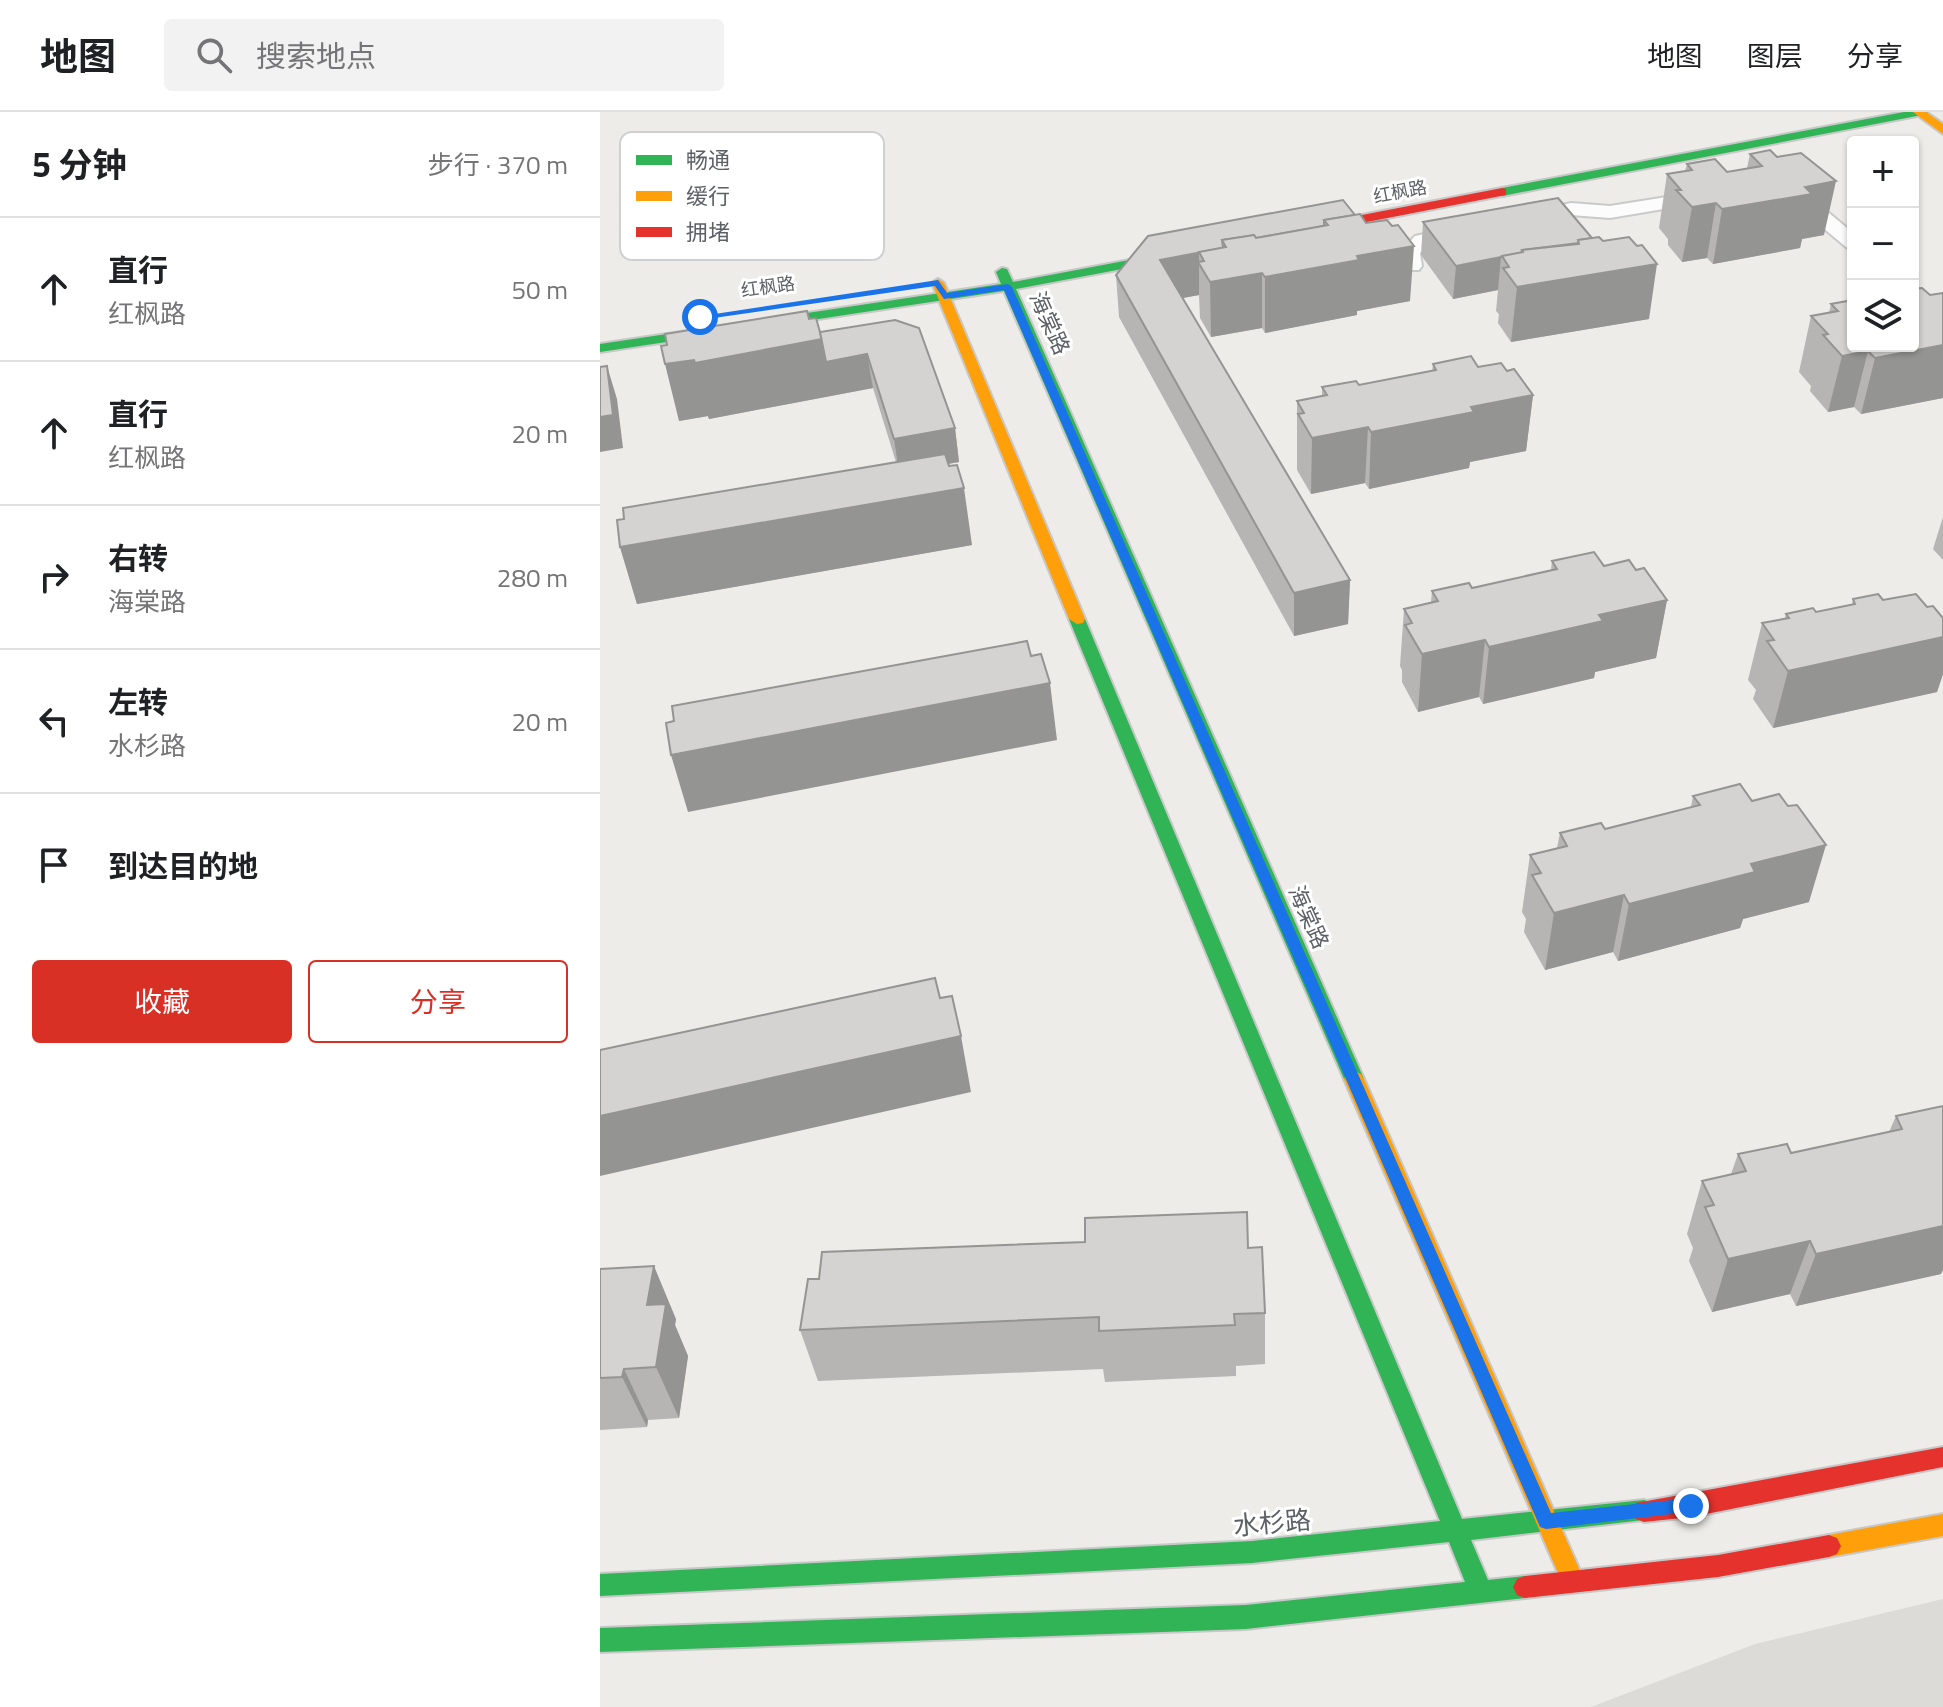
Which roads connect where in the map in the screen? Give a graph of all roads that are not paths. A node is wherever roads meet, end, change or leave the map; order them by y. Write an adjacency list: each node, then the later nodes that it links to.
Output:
1 (1837, 112): 2 (street, 红枫路)
2 (1920, 112): 3 (street)
3 (1943, 130)
4 (1779, 191): 8 (lane)
5 (1711, 196): 6 (lane)
6 (1511, 222)
7 (1481, 228): 10 (lane)
8 (1847, 238)
9 (1190, 244): 11 (street, 红枫路)
10 (1412, 266)
11 (1005, 280): 12 (street, 红枫路); 16 (street, 海棠路)
12 (941, 290): 13 (street, 红枫路); 14 (street, 红枫路); 18 (street)
13 (600, 331)
14 (600, 348)
15 (1943, 1457): 16 (street, 水杉路)
16 (1546, 1521): 18 (street, 水杉路); 19 (street, 海棠路)
17 (1943, 1525): 19 (street)
18 (1456, 1531): 20 (street, 水杉路); 21 (street)
19 (1573, 1581): 21 (street)
20 (600, 1585)
21 (1481, 1592): 22 (street)
22 (600, 1640)

